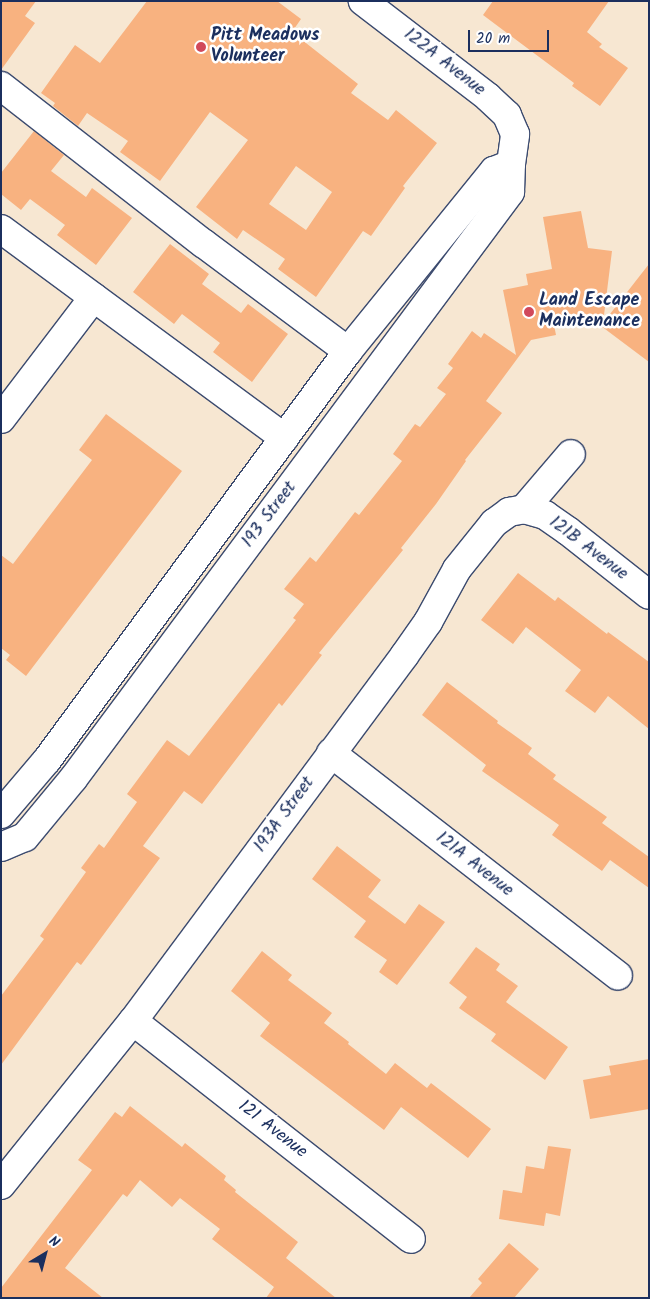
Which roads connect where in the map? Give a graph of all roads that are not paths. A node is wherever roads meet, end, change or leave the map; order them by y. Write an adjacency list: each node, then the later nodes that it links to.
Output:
1 (364, 1): 3 (street, 122A Avenue)
2 (1, 86): 7 (street)
3 (515, 134): 4 (street, 193 Street)
4 (511, 164): 7 (street, 193 Street); 15 (street, 193 Street)
5 (1, 229): 6 (street)
6 (94, 297): 8 (street); 9 (street)
7 (348, 351): 9 (street, 193 Street)
8 (1, 419)
9 (284, 438): 14 (street, 193 Street)
10 (571, 454): 11 (street, 193A Street)
11 (524, 509): 12 (street, 121B Avenue); 13 (street, 193A Street)
12 (649, 595)
13 (330, 753): 16 (street, 121A Avenue); 17 (street, 193A Street)
14 (1, 814)
15 (1, 847)
16 (618, 976)
17 (132, 1021): 18 (street, 193A Street); 19 (street, 121 Avenue)
18 (1, 1184)
19 (411, 1239)

